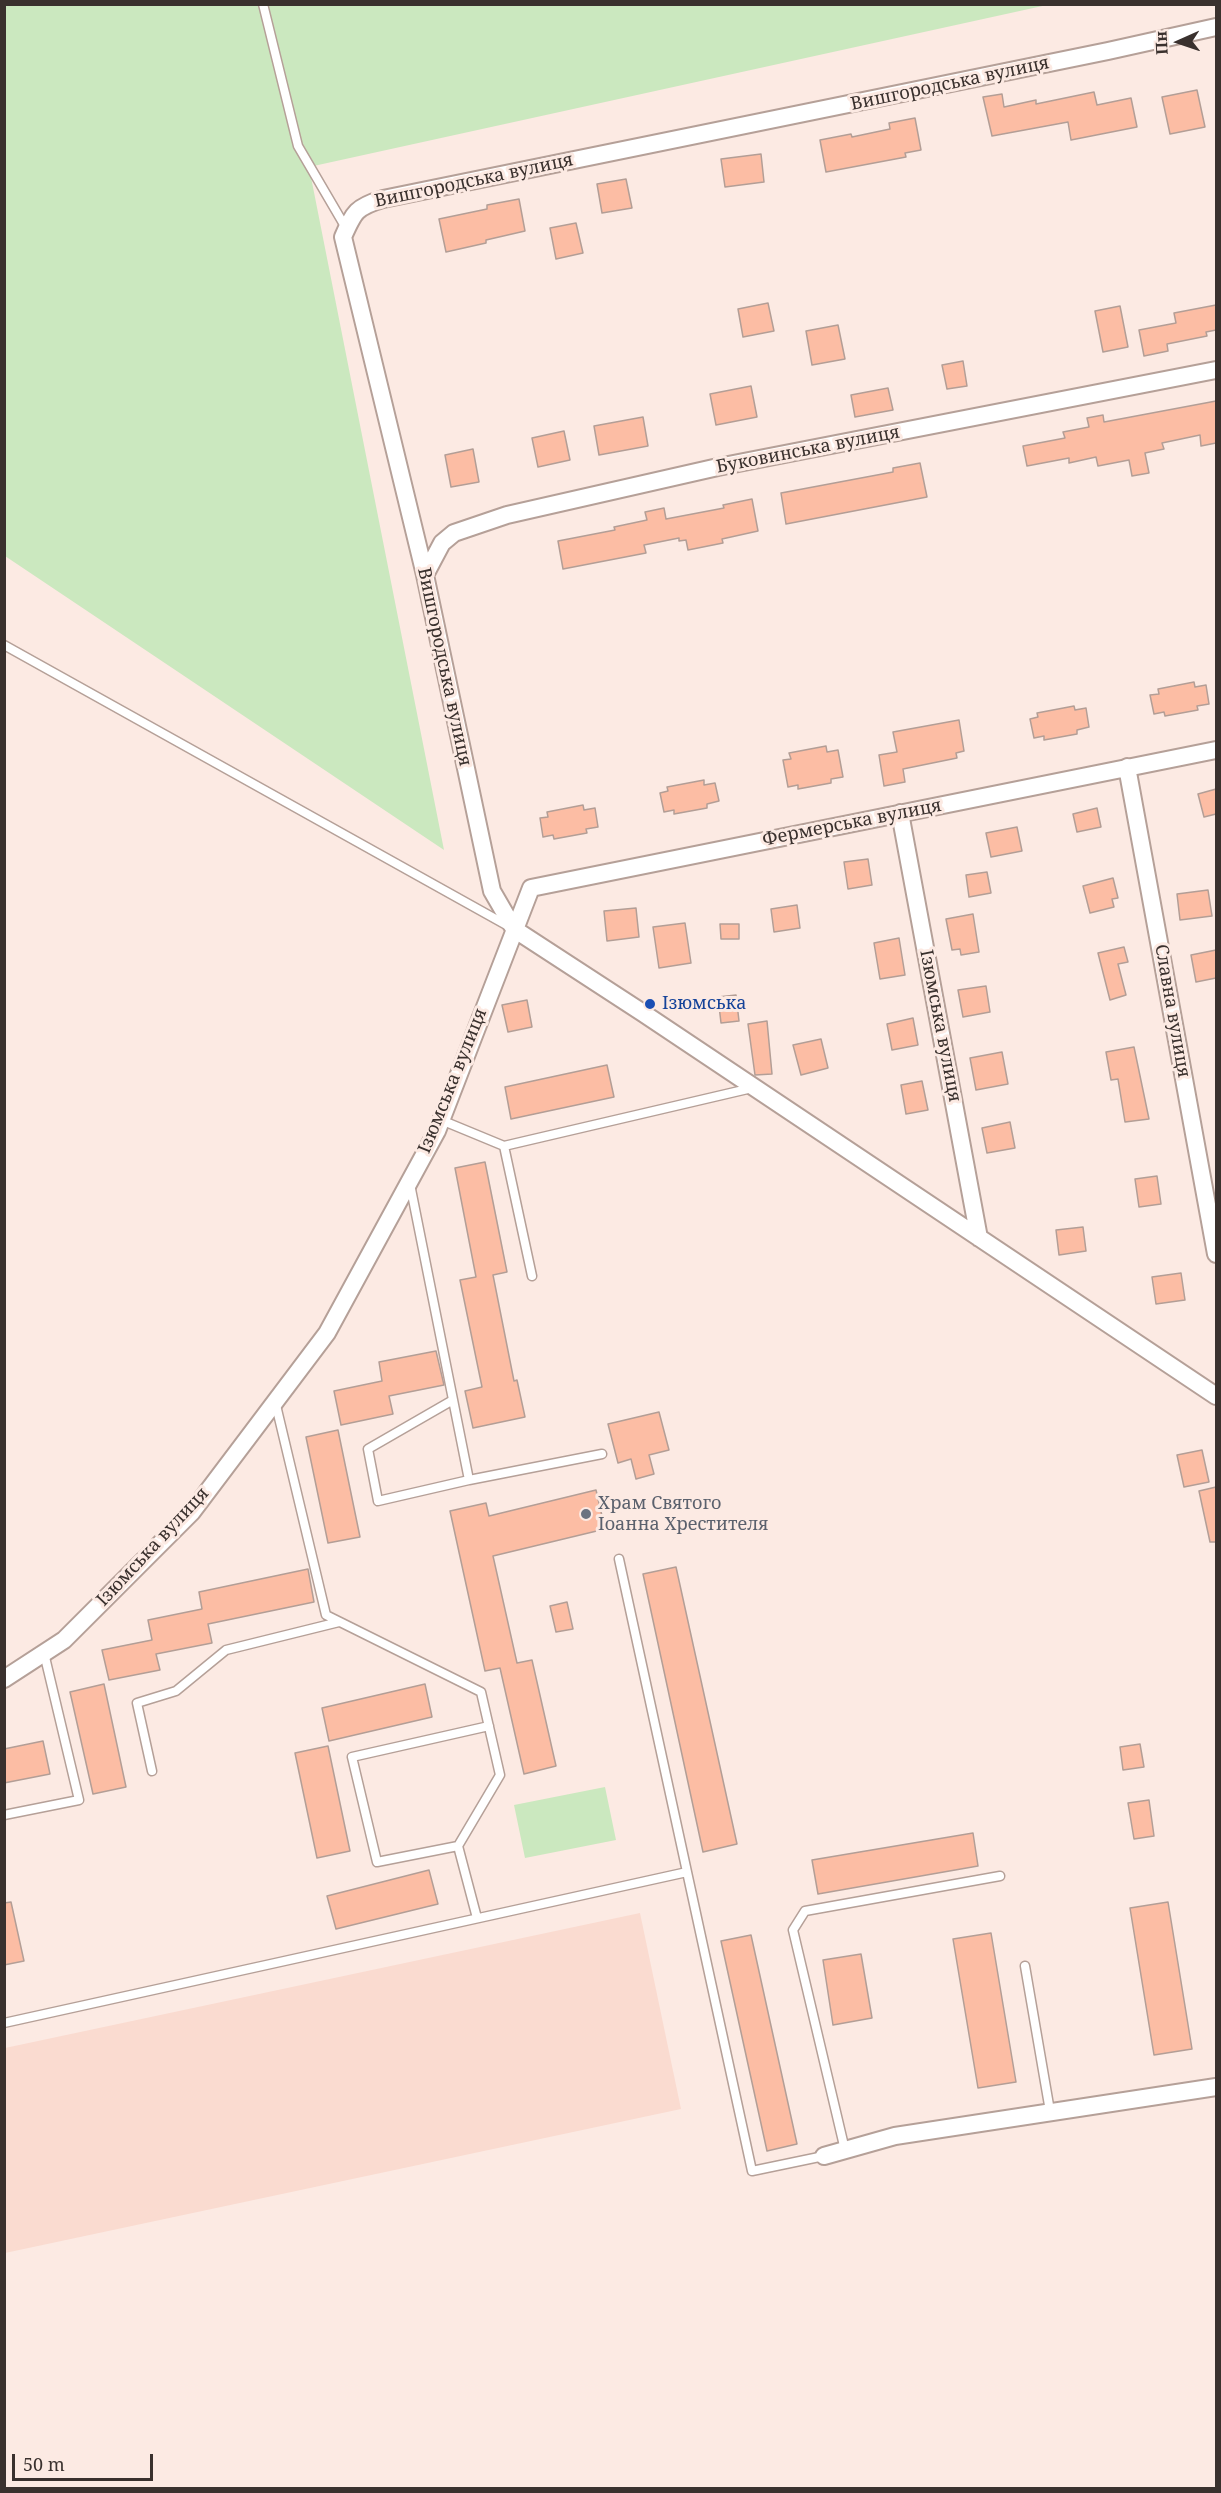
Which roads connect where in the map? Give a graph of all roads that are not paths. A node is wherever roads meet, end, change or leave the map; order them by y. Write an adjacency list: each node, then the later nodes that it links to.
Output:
1 (263, 4): 3 (lane)
2 (1216, 27): 3 (street, Вишгородська вулиця)
3 (347, 228): 5 (street, Вишгородська вулиця)
4 (1216, 370): 5 (street, Буковинська вулиця)
5 (425, 575): 10 (street, Вишгородська вулиця)
6 (4, 645): 10 (lane)
7 (1216, 750): 8 (street, Фермерська вулиця)
8 (1127, 767): 9 (street, Фермерська вулиця); 16 (street, Славна вулиця)
9 (900, 813): 10 (street, Фермерська вулиця); 15 (street, Ізюмська вулиця)
10 (514, 929): 11 (street); 12 (street, Ізюмська вулиця)
11 (753, 1088): 13 (lane); 15 (street)
12 (441, 1119): 13 (lane); 14 (street, Ізюмська вулиця)
13 (504, 1146): 17 (lane)
14 (410, 1181): 19 (lane); 20 (street, Ізюмська вулиця)
15 (979, 1238): 18 (street)
16 (1216, 1254)
17 (532, 1276)
18 (1216, 1396)
19 (453, 1400): 22 (lane); 22 (lane)
20 (275, 1401): 24 (lane); 25 (street, Ізюмська вулиця)
21 (602, 1454): 22 (lane)
22 (469, 1480)
23 (619, 1559): 31 (lane)
24 (340, 1622): 27 (lane); 28 (lane)
25 (44, 1653): 26 (street, Ізюмська вулиця); 29 (lane)
26 (4, 1679)
27 (489, 1726): 30 (lane); 30 (lane)
28 (152, 1771)
29 (4, 1815)
30 (458, 1846): 33 (lane)
31 (687, 1872): 33 (lane); 39 (lane)
32 (1000, 1876): 38 (lane)
33 (477, 1918): 35 (lane)
34 (1025, 1966): 37 (lane)
35 (4, 2023)
36 (1216, 2087): 37 (street)
37 (1050, 2111): 38 (street)
38 (845, 2150): 39 (street)
39 (824, 2156)

